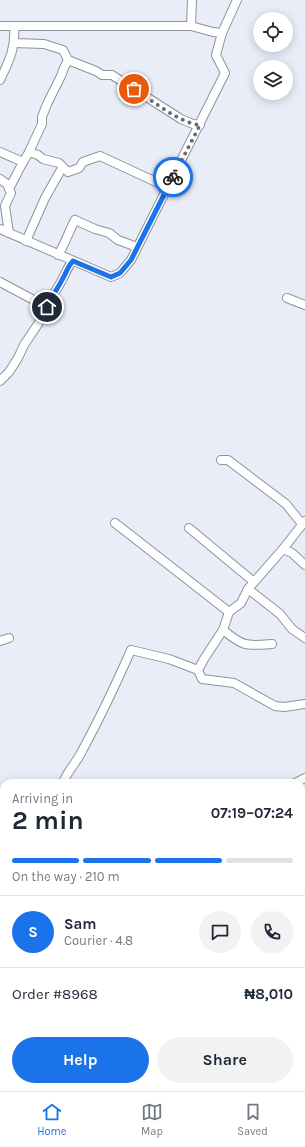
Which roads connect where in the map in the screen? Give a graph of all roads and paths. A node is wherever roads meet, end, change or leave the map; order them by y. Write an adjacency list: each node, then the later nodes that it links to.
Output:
1 (192, 0): 5 (street)
2 (237, 0): 6 (street)
3 (0, 26): 4 (street)
4 (14, 26): 5 (street); 7 (street)
5 (191, 26): 6 (street)
6 (222, 33): 10 (street)
7 (14, 43): 8 (street); 9 (street)
8 (68, 60): 10 (street); 12 (street)
9 (0, 80)
10 (200, 125): 16 (street)
11 (0, 152): 13 (street)
12 (29, 152): 13 (street); 14 (street)
13 (23, 162): 17 (street)
14 (62, 168): 16 (street); 20 (street)
15 (0, 179): 17 (street)
16 (167, 187): 21 (street)
17 (9, 189): 19 (street)
18 (0, 229): 19 (street)
19 (9, 233): 20 (street)
20 (26, 241): 22 (street)
21 (137, 247): 22 (street); 23 (street)
22 (58, 255): 23 (street)
23 (73, 261): 27 (street)
24 (0, 282): 27 (street)
25 (287, 298): 26 (street)
26 (305, 305)
27 (47, 307): 28 (street)
28 (0, 381)
29 (221, 460): 31 (street)
30 (115, 523): 37 (street)
31 (304, 523): 33 (street)
32 (189, 528): 35 (street)
33 (283, 549): 34 (street); 35 (street)
34 (305, 565)
35 (254, 582): 36 (street)
36 (248, 590): 37 (street); 40 (street)
37 (229, 612): 38 (street)
38 (223, 630): 42 (street); 43 (street)
39 (9, 638): 41 (street)
40 (305, 638)
41 (0, 641)
42 (272, 644)
43 (198, 670): 44 (street); 45 (street)
44 (305, 704)
45 (65, 779)

